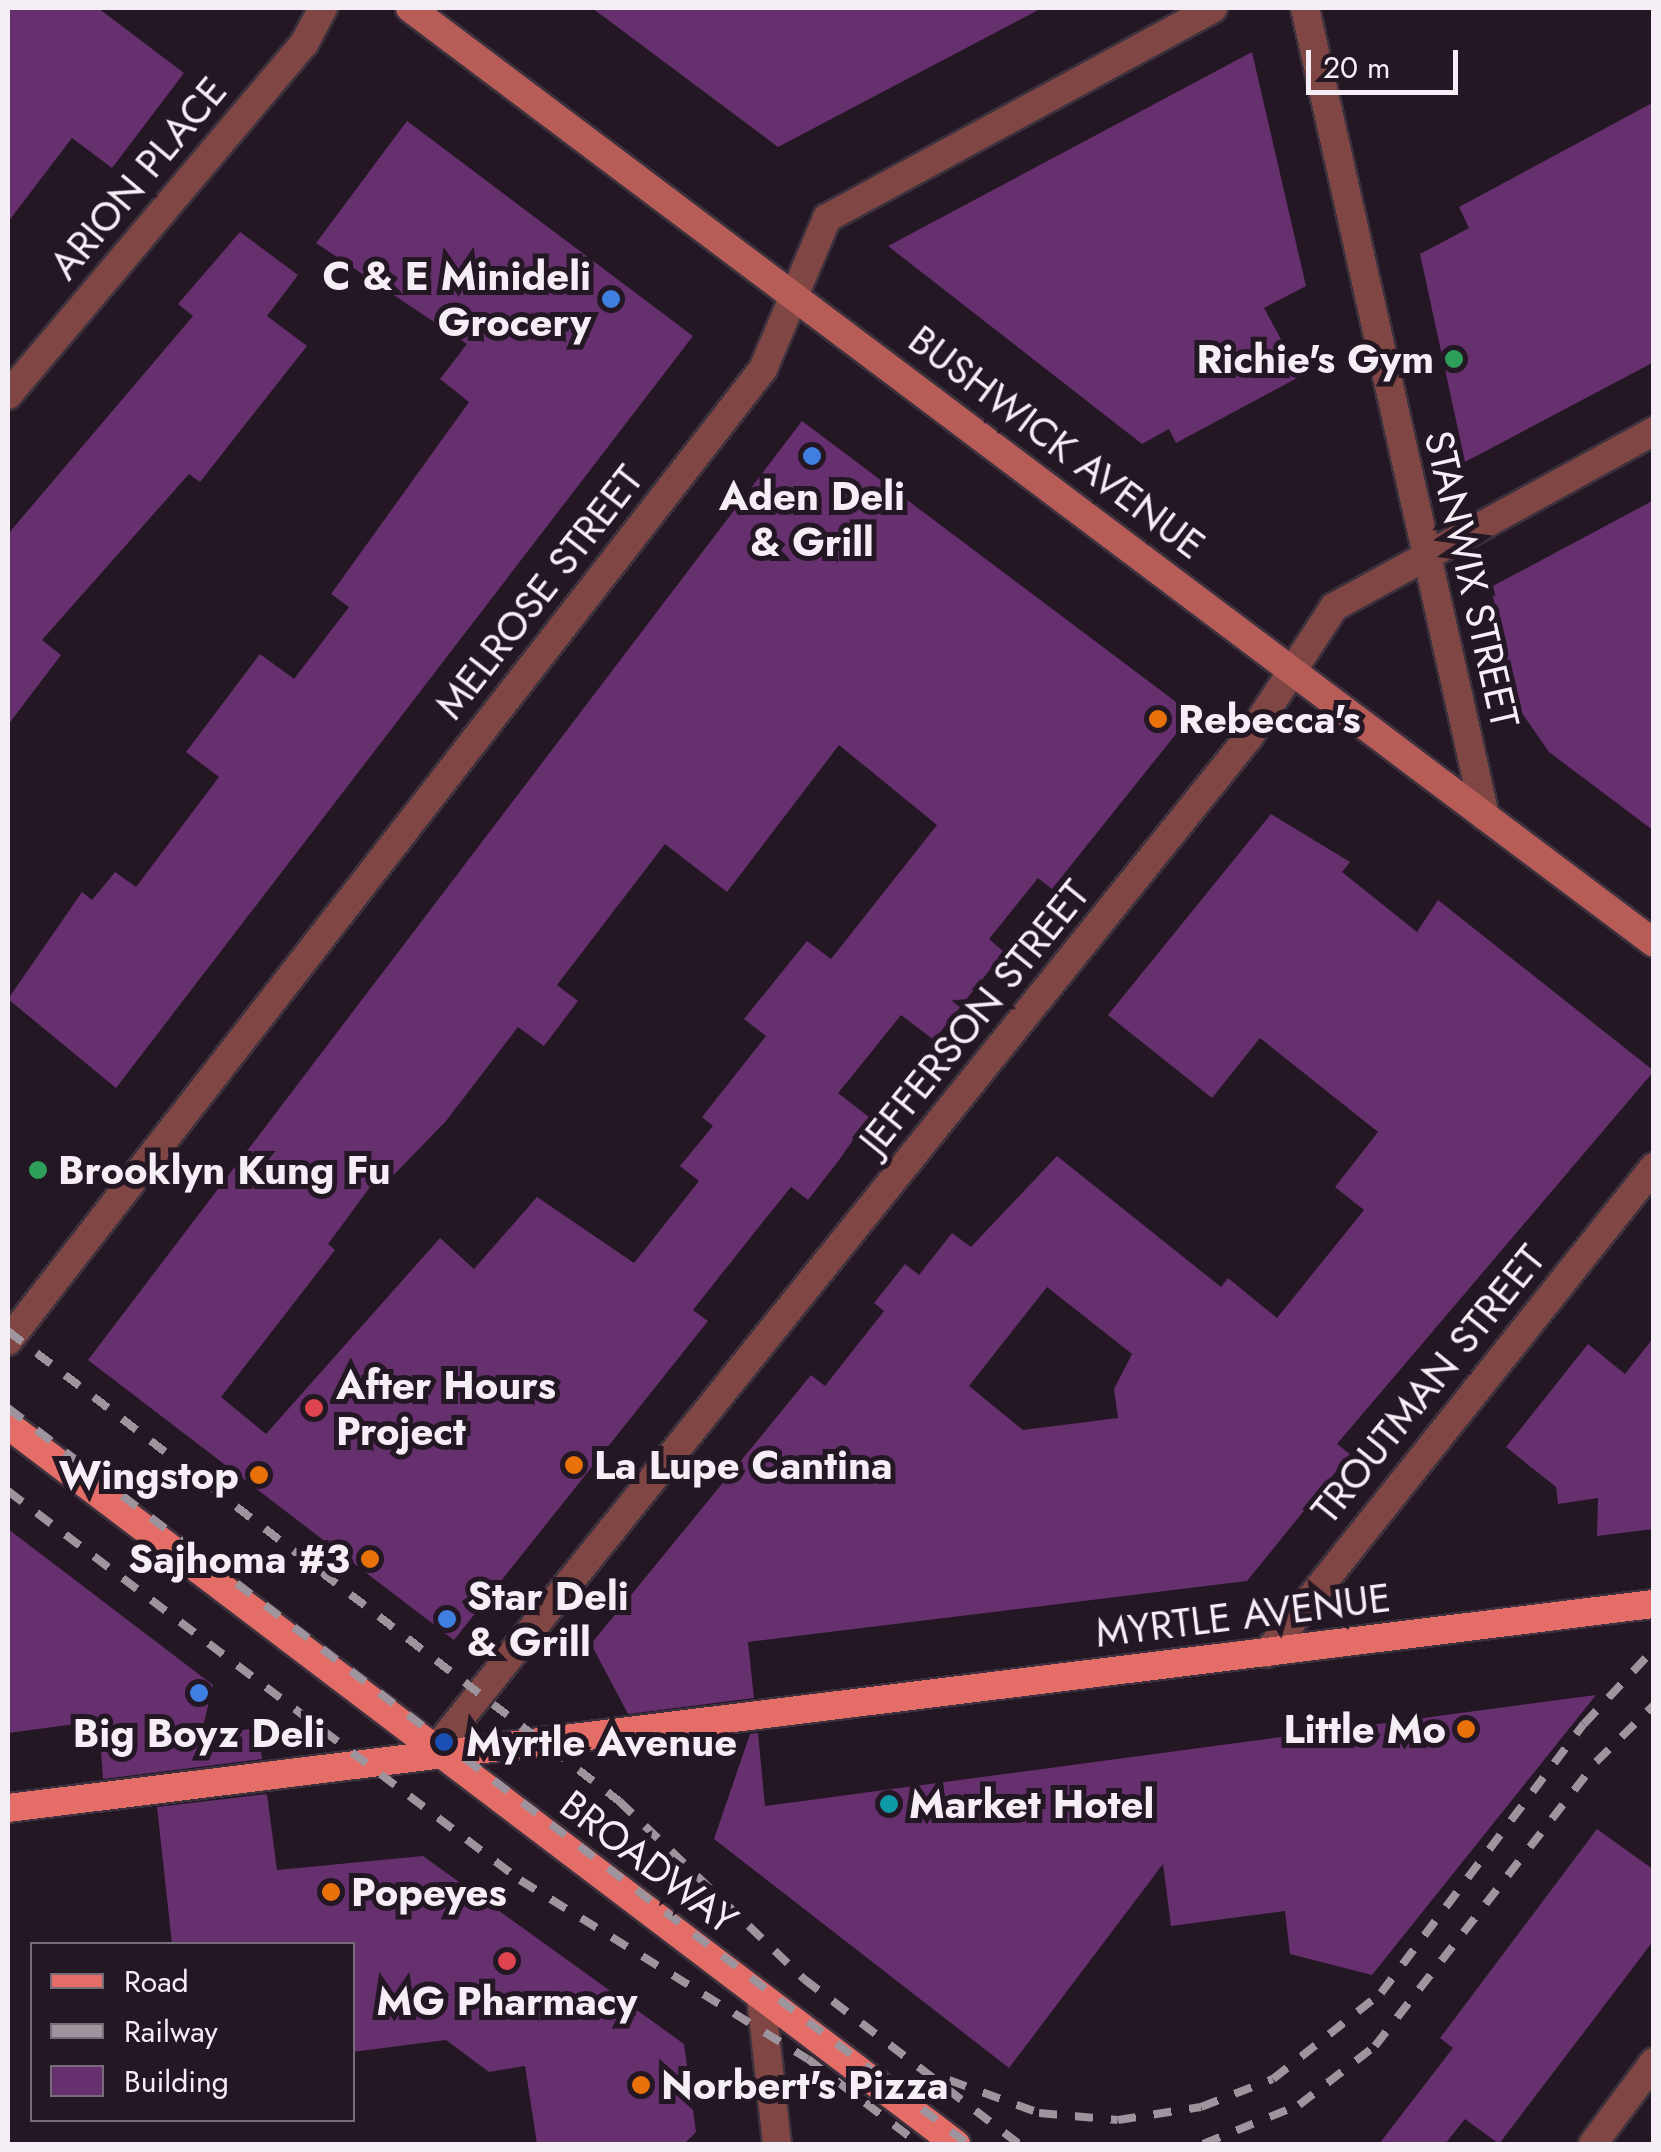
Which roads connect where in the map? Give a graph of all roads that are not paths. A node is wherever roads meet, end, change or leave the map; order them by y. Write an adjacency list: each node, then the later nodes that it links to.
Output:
1 (323, 8): 6 (street, ARION PLACE)
2 (410, 8): 5 (main road, BUSHWICK AVENUE)
3 (1214, 8): 5 (street, MELROSE STREET)
4 (1306, 8): 8 (street, STANWIX STREET)
5 (794, 294): 9 (main road, BUSHWICK AVENUE); 13 (street, MELROSE STREET)
6 (8, 396)
7 (1654, 431): 8 (street, JEFFERSON STREET)
8 (1425, 553): 9 (street, JEFFERSON STREET); 10 (street, STANWIX STREET)
9 (1292, 670): 10 (main road, BUSHWICK AVENUE); 17 (street, JEFFERSON STREET)
10 (1485, 816): 11 (main road, BUSHWICK AVENUE)
11 (1654, 943)
12 (1654, 1167): 16 (street, TROUTMAN STREET)
13 (8, 1340)
14 (8, 1425): 17 (main road, BROADWAY)
15 (1654, 1604): 16 (main road, MYRTLE AVENUE)
16 (1267, 1653): 17 (main road, MYRTLE AVENUE)
17 (434, 1751): 18 (main road, MYRTLE AVENUE); 19 (main road, BROADWAY)
18 (8, 1808)
19 (762, 1998): 21 (street); 22 (main road, BROADWAY)
20 (1654, 2062): 23 (street)
21 (777, 2144)
22 (956, 2144)
23 (1593, 2144)

